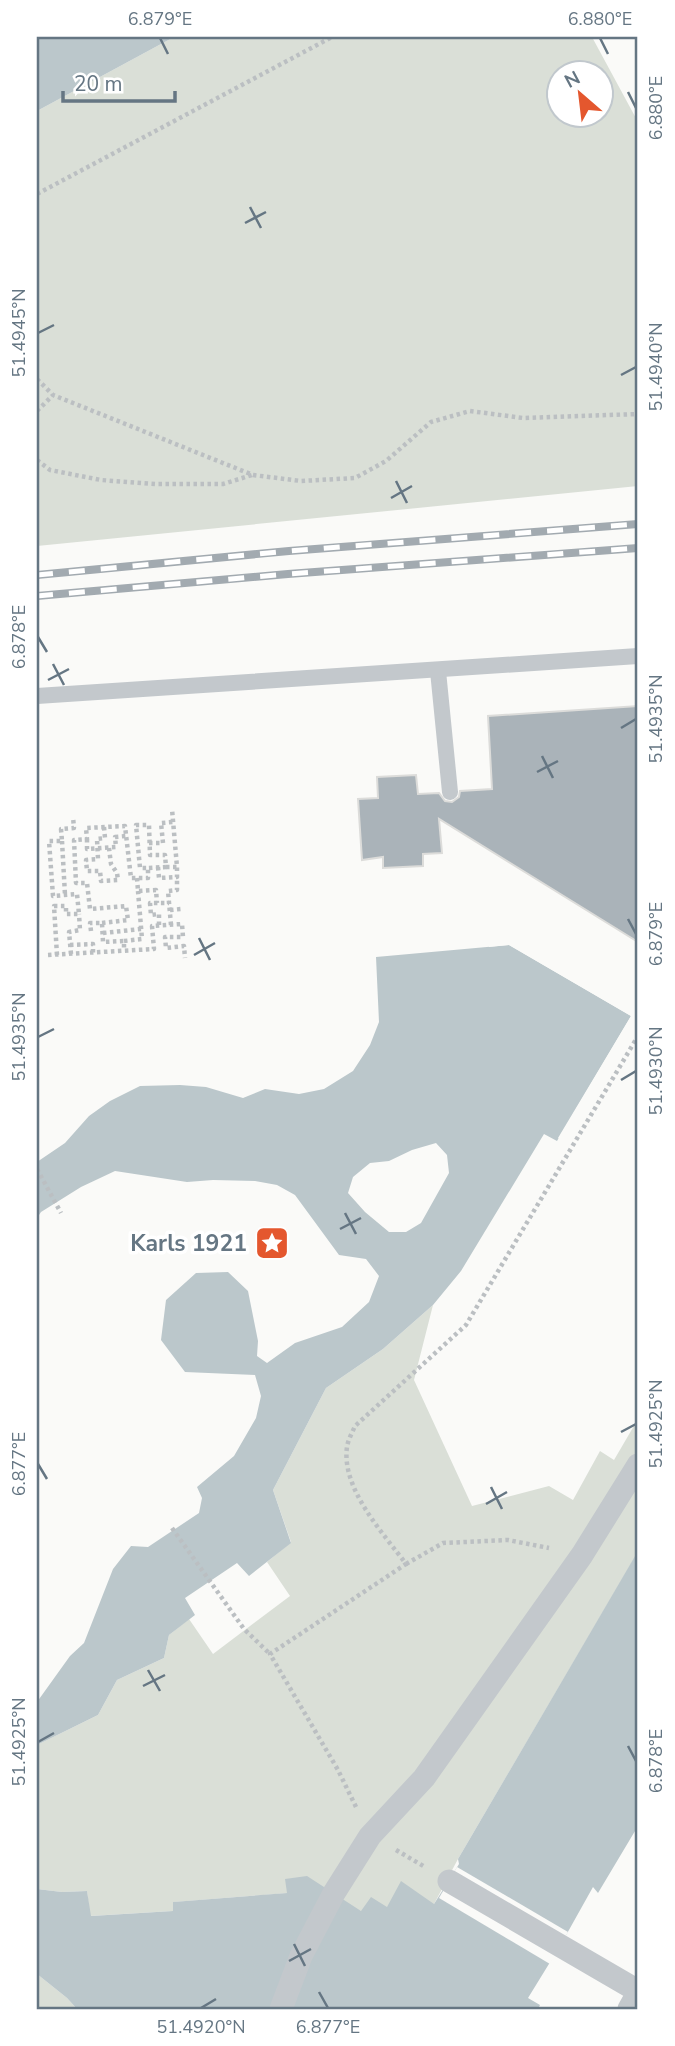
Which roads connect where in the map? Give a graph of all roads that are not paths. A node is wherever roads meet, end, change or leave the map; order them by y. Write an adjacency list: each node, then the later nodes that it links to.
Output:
1 (638, 656): 2 (lane)
2 (438, 671): 3 (lane); 4 (lane)
3 (37, 696)
4 (450, 792)
5 (638, 1465): 8 (street)
6 (449, 1881): 7 (street)
7 (638, 1992): 9 (street)
8 (281, 2009)
9 (629, 2009)

